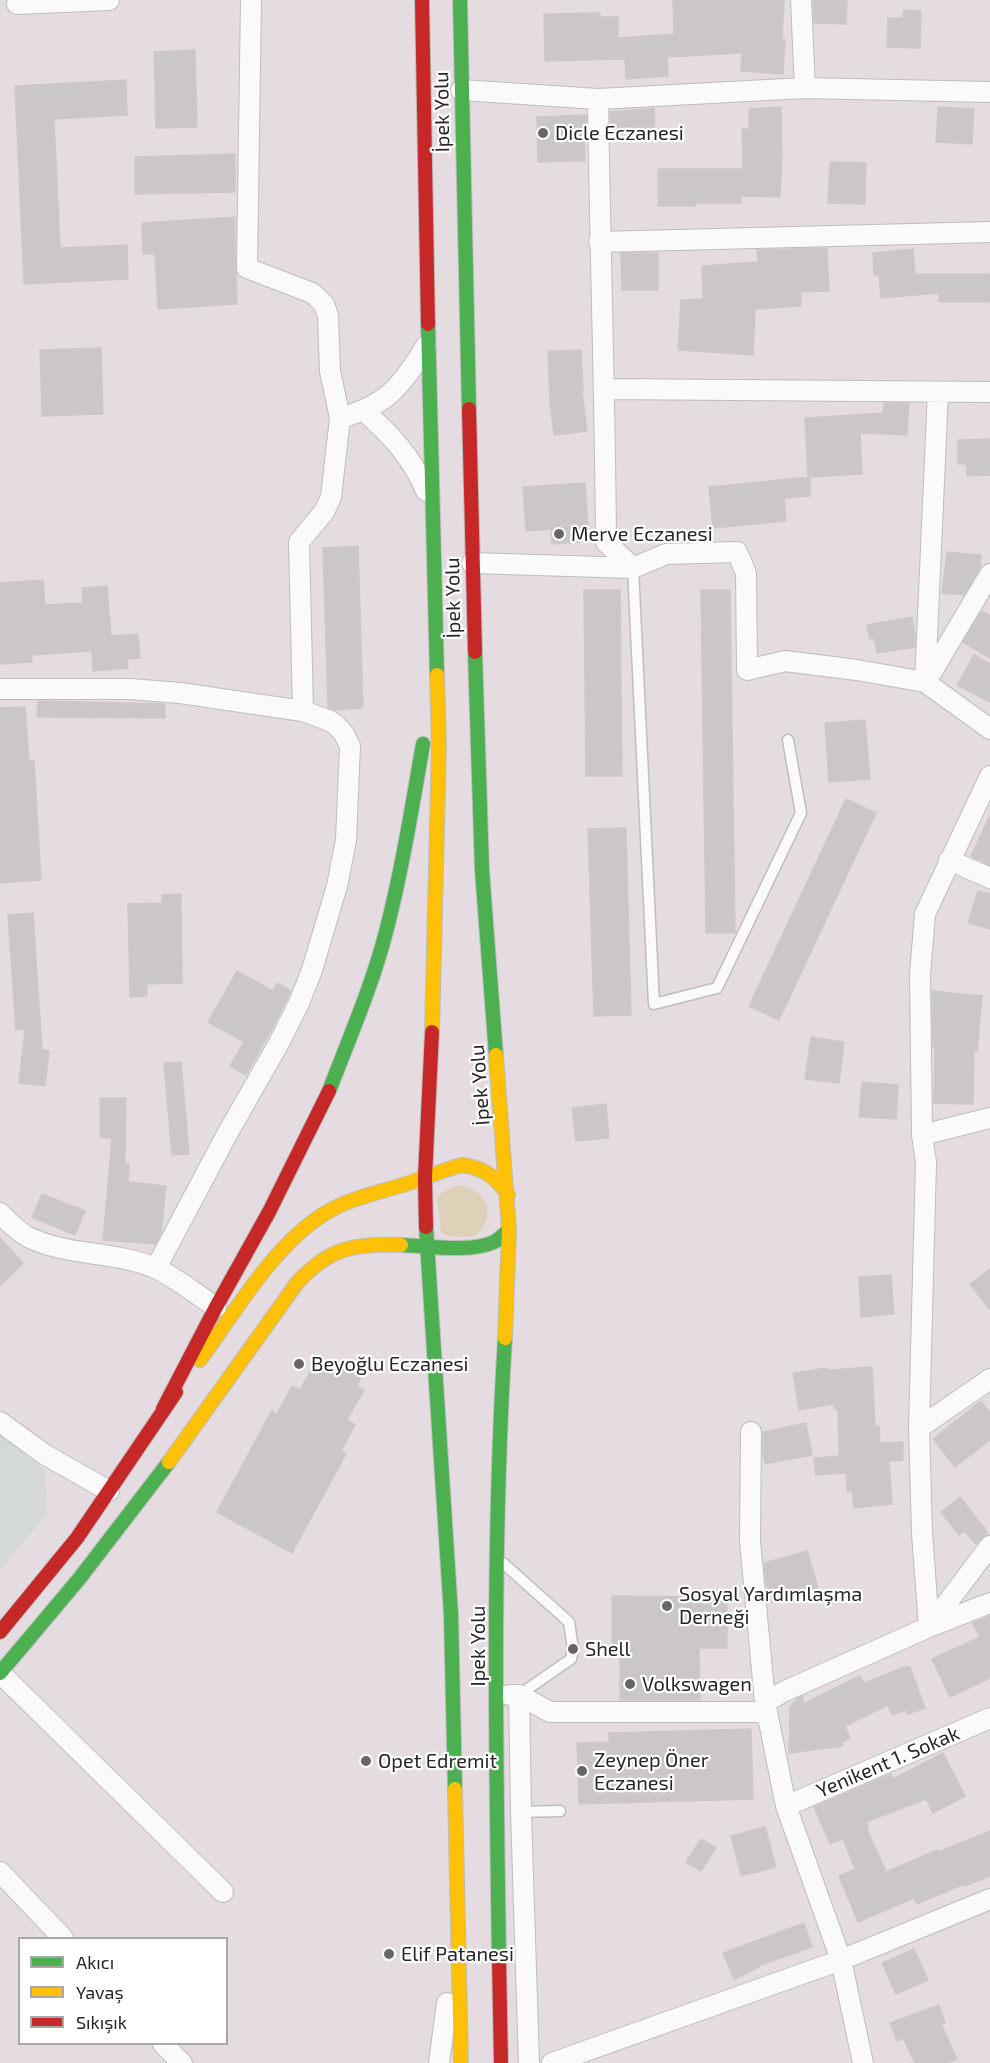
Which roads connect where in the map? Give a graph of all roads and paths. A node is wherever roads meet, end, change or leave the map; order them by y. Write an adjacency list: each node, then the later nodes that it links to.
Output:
1 (109, 0): 6 (street)
2 (251, 0): 18 (street)
3 (422, 0): 13 (main road, İpek Yolu)
4 (460, 0): 8 (main road, İpek Yolu)
5 (801, 0): 7 (street)
6 (12, 4)
7 (806, 88): 9 (street); 10 (street)
8 (461, 90): 10 (street); 20 (main road, İpek Yolu)
9 (990, 92)
10 (598, 99): 12 (street)
11 (990, 232): 12 (street)
12 (600, 242): 14 (street)
13 (428, 343): 17 (street); 19 (main road, İpek Yolu)
14 (605, 388): 15 (street); 21 (street)
15 (938, 392): 16 (street); 24 (street)
16 (990, 392)
17 (364, 411): 18 (street); 19 (street)
18 (340, 418): 26 (street)
19 (432, 506): 23 (main road, İpek Yolu)
20 (472, 563): 21 (street); 35 (main road, İpek Yolu)
21 (633, 568): 24 (street); 28 (lane)
22 (990, 574): 24 (street)
23 (435, 659): 34 (main road, İpek Yolu); 40 (main road)
24 (925, 682): 27 (street)
25 (0, 689): 26 (street)
26 (303, 711): 39 (street)
27 (990, 729)
28 (788, 740)
29 (990, 776): 30 (street)
30 (949, 860): 31 (street); 33 (street)
31 (990, 879)
32 (990, 1118): 33 (street)
33 (922, 1136): 44 (street)
34 (424, 1177): 35 (main road); 38 (main road); 42 (main road)
35 (508, 1195): 37 (main road)
36 (0, 1213): 39 (street)
37 (509, 1230): 38 (main road); 48 (main road, Ipek Yolu)
38 (426, 1247): 52 (main road); 64 (main road, Ipek Yolu)
39 (156, 1268): 40 (street)
40 (216, 1307): 42 (main road)
41 (990, 1379): 44 (street)
42 (163, 1409): 46 (main road)
43 (0, 1422): 46 (street)
44 (919, 1428): 50 (street)
45 (751, 1432): 55 (street)
46 (109, 1491): 51 (main road)
47 (990, 1546): 50 (street)
48 (497, 1558): 53 (main road, Ipek Yolu); 54 (lane)
49 (990, 1603): 50 (street)
50 (929, 1627): 55 (street)
51 (0, 1632)
52 (0, 1673): 62 (street)
53 (498, 1695): 54 (street); 60 (main road, Ipek Yolu)
54 (519, 1695): 55 (street); 58 (street)
55 (766, 1707): 57 (street)
56 (990, 1718): 57 (street, Yenikent 1. Sokak)
57 (786, 1806): 66 (street)
58 (521, 1812): 59 (lane); 60 (lane); 72 (street)
59 (560, 1812)
60 (497, 1814): 71 (main road, Ipek Yolu)
61 (0, 1872): 65 (street)
62 (223, 1892)
63 (990, 1899): 66 (street)
64 (458, 1923): 69 (street); 70 (main road, Ipek Yolu)
65 (62, 1937)
66 (841, 1960): 73 (street); 74 (street)
67 (165, 2045): 68 (street)
68 (182, 2063)
69 (439, 2063)
70 (461, 2063)
71 (501, 2063)
72 (529, 2063)
73 (552, 2063)
74 (863, 2063)

